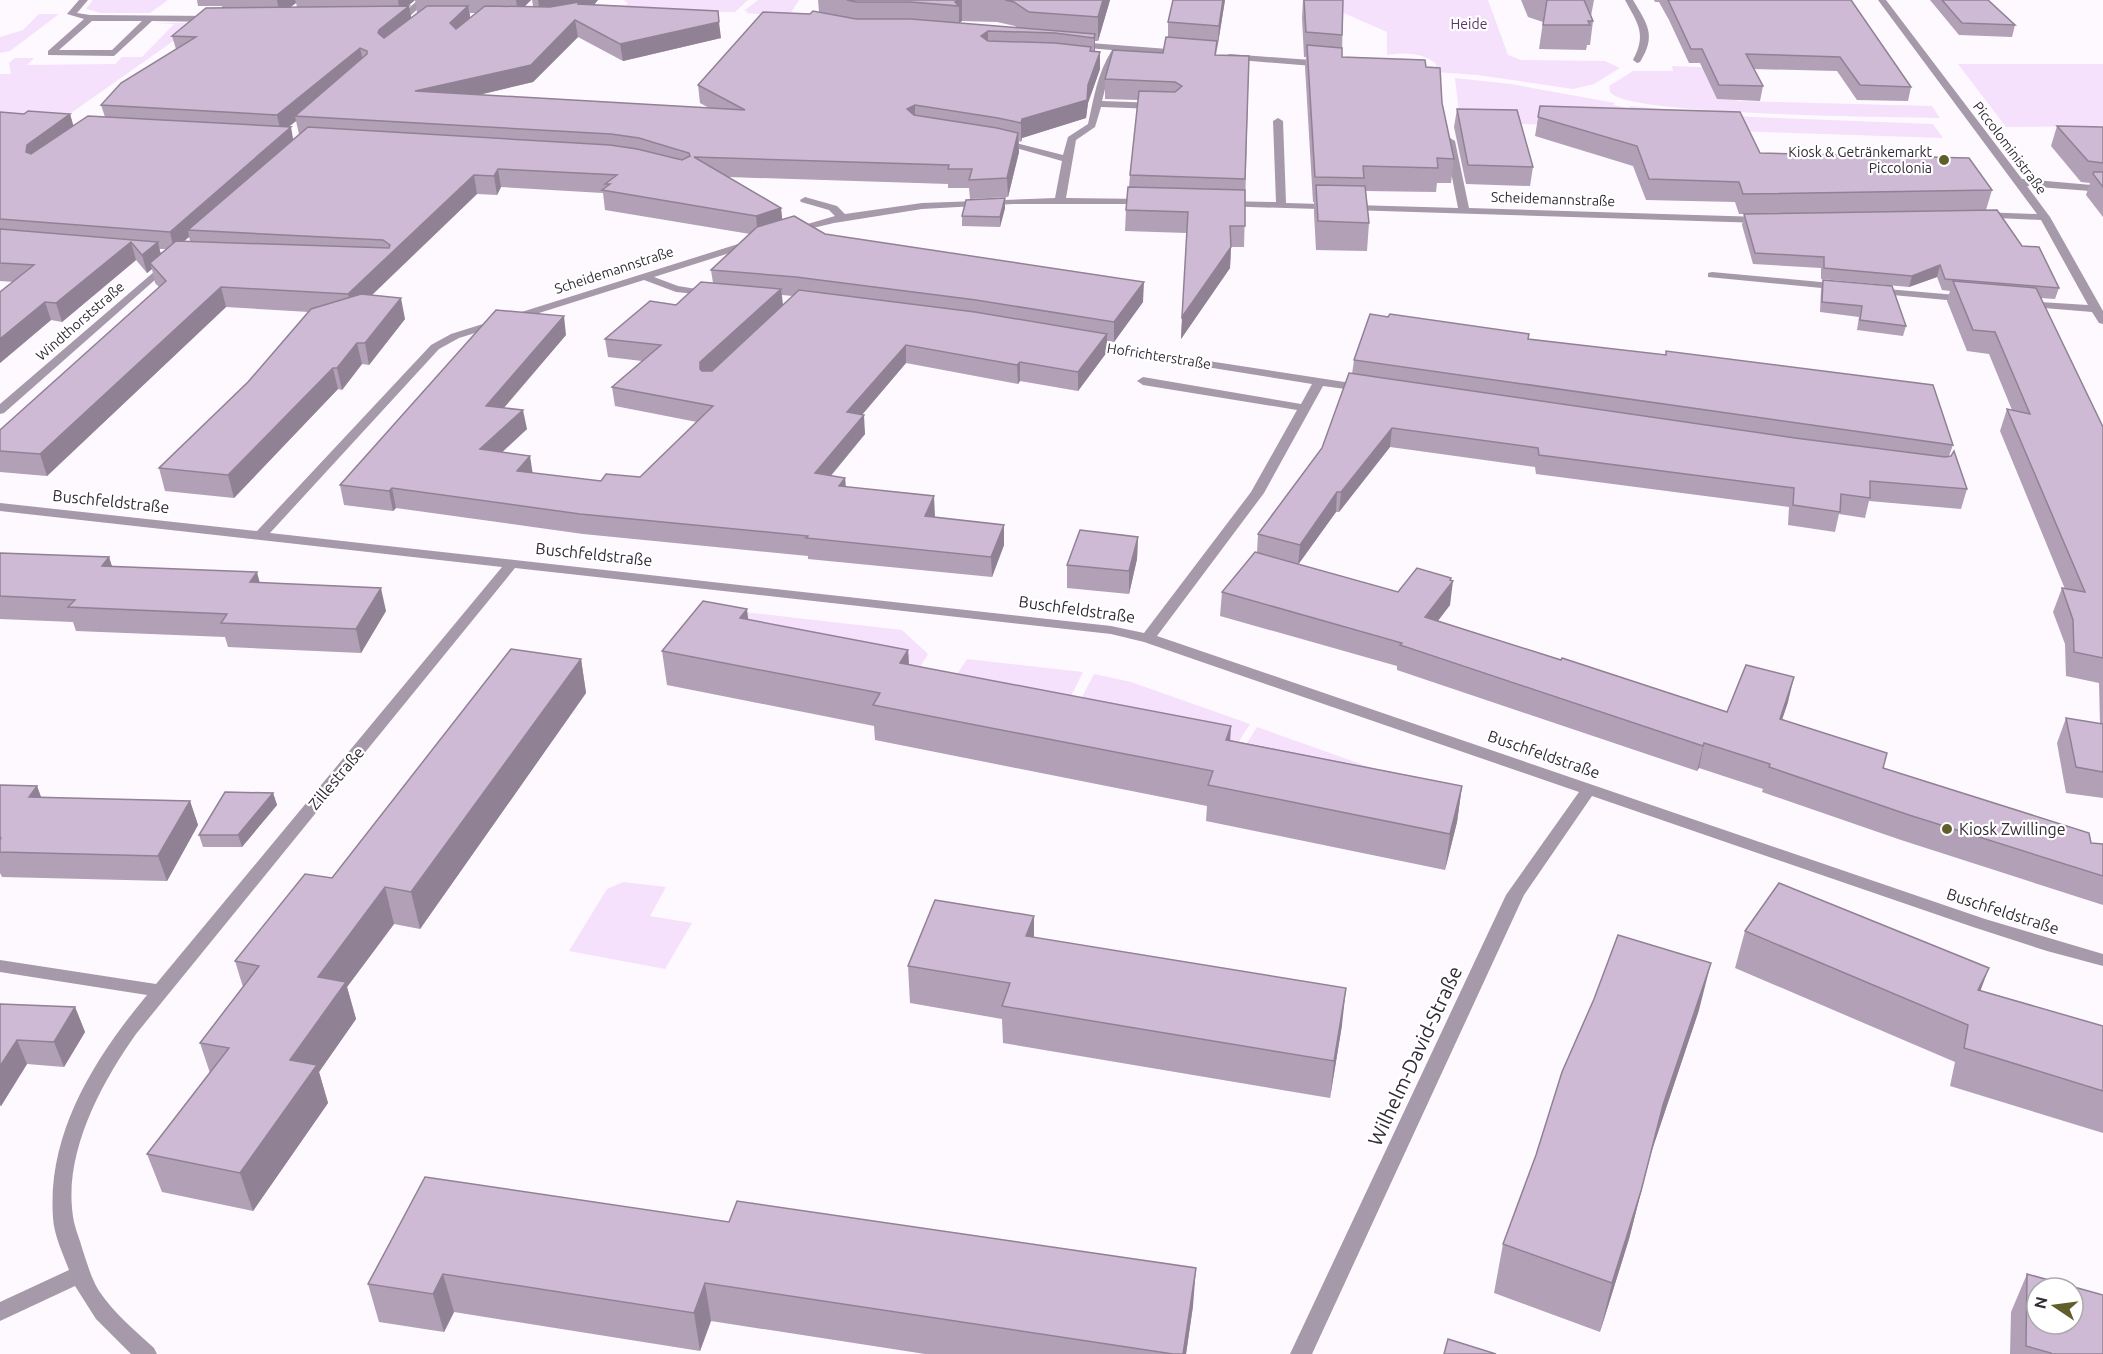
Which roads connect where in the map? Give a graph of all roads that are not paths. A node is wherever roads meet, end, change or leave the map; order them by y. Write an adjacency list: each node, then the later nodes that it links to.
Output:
1 (84, 0): 8 (street)
2 (423, 0): 6 (street)
3 (1629, 0): 17 (street)
4 (1882, 0): 27 (street, Piccoloministraße)
5 (393, 17): 6 (street)
6 (404, 17): 7 (street)
7 (415, 17)
8 (90, 18): 9 (street); 9 (street)
9 (150, 18): 10 (street)
10 (219, 19)
11 (1072, 45): 13 (street)
12 (1185, 46): 14 (street)
13 (1118, 48): 14 (street); 19 (street)
14 (1140, 50): 15 (street)
15 (1197, 54)
16 (1219, 56): 20 (street)
17 (1637, 60)
18 (1096, 61): 19 (street)
19 (1108, 62): 21 (street)
20 (1333, 64)
21 (1095, 104): 22 (street); 26 (street)
22 (1163, 107)
23 (1278, 120): 33 (street)
24 (1447, 126): 34 (street)
25 (988, 140): 26 (street)
26 (1067, 159): 30 (street)
27 (2020, 182): 28 (street); 36 (street, Piccoloministraße)
28 (2103, 189)
29 (806, 200): 37 (street)
30 (1060, 200): 31 (street, Scheidemannstraße); 37 (street, Scheidemannstraße)
31 (1153, 202)
32 (1211, 204): 33 (street, Scheidemannstraße)
33 (1281, 206): 34 (street, Scheidemannstraße)
34 (1464, 211): 38 (street, Scheidemannstraße)
35 (1969, 215): 36 (street)
36 (2045, 217): 45 (street, Piccoloministraße)
37 (843, 218): 41 (street, Scheidemannstraße)
38 (1774, 220)
39 (159, 252): 52 (street, Windthorststraße)
40 (1712, 274): 43 (street)
41 (645, 276): 42 (street); 54 (street, Scheidemannstraße)
42 (726, 296)
43 (1982, 300)
44 (2016, 303): 45 (street)
45 (2096, 309): 46 (street, Piccoloministraße)
46 (2103, 321)
47 (1079, 342): 49 (street, Hofrichterstraße)
48 (1143, 381): 51 (street)
49 (1318, 382): 50 (street, Hofrichterstraße); 51 (street)
50 (1378, 391)
51 (1305, 408): 56 (street)
52 (0, 411)
53 (0, 507): 54 (street, Buschfeldstraße)
54 (260, 536): 55 (street, Buschfeldstraße)
55 (512, 563): 56 (street, Buschfeldstraße); 60 (street, Zillestraße)
56 (1148, 638): 57 (street, Buschfeldstraße)
57 (1589, 789): 58 (street, Buschfeldstraße); 64 (street, Wilhelm-David-Straße)
58 (2103, 960)
59 (0, 966): 60 (street)
60 (160, 991): 61 (street, Zillestraße)
61 (79, 1275): 62 (street); 63 (street, Zillestraße)
62 (0, 1312)
63 (146, 1354)
64 (1301, 1354)

